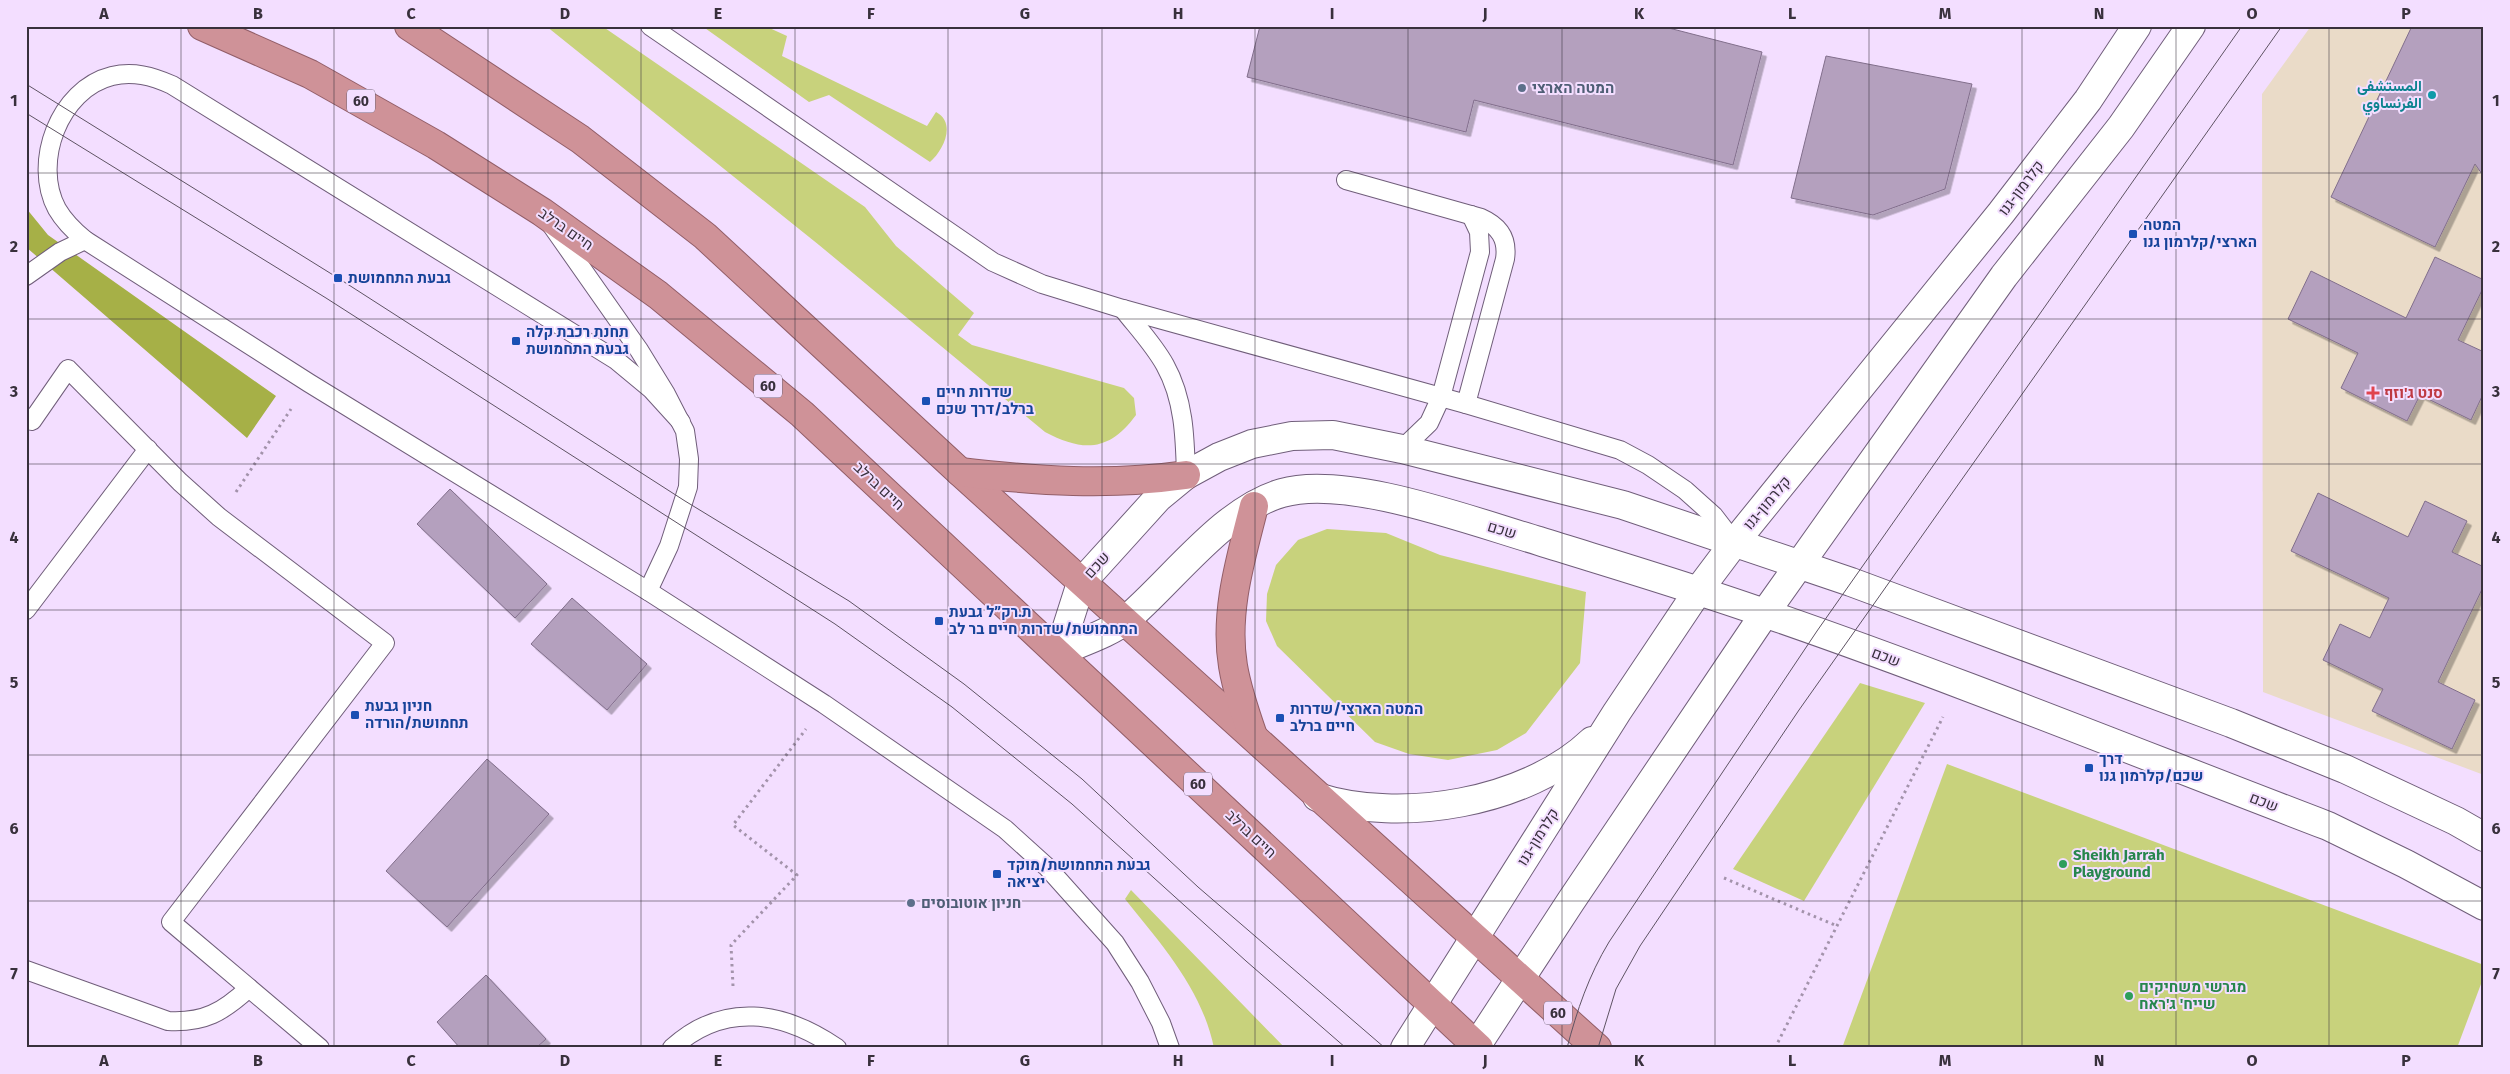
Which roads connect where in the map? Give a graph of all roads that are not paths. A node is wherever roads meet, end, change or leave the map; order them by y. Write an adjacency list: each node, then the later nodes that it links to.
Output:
1 (202, 26): 7 (highway, חיים ברלב / 60)
2 (409, 26): 18 (highway, 60)
3 (650, 26): 11 (lane)
4 (2137, 26): 21 (street, קלרמון-גנו)
5 (2191, 26): 22 (street)
6 (1346, 180): 8 (lane)
7 (542, 212): 15 (lane); 29 (highway, חיים ברלב / 60)
8 (1471, 215): 12 (lane); 13 (lane)
9 (84, 240): 10 (lane); 15 (lane); 24 (lane)
10 (26, 276)
11 (1123, 309): 12 (lane); 19 (lane)
12 (1441, 397): 13 (lane); 17 (lane)
13 (1466, 404): 21 (lane)
14 (29, 419): 16 (lane)
15 (681, 422): 24 (lane)
16 (148, 449): 26 (lane); 38 (lane)
17 (1402, 449): 19 (street, שכם); 21 (street, שכם)
18 (960, 472): 19 (highway); 23 (highway, 60)
19 (1186, 475): 23 (street, שכם)
20 (1254, 506): 25 (street, שכם); 28 (street, שכם); 31 (highway)
21 (1734, 543): 22 (street, שכם); 25 (street, קלרמון-גנו)
22 (1800, 565): 27 (street); 33 (street, שכם)
23 (1081, 583): 28 (highway, 60); 29 (street, שכם)
24 (648, 590): 44 (lane)
25 (1698, 591): 27 (street, שכם); 30 (street, קלרמון-גנו)
26 (26, 610)
27 (1765, 613): 34 (street, שכם); 37 (street)
28 (1125, 622): 29 (street, שכם); 31 (highway, 60)
29 (1059, 652): 39 (highway, חיים ברלב / 60)
30 (1617, 712): 32 (street); 35 (street, קלרמון-גנו)
31 (1253, 738): 32 (highway, 60)
32 (1317, 797): 35 (highway, 60)
33 (2484, 837)
34 (2484, 906)
35 (1475, 939): 37 (highway, 60); 39 (street, קלרמון-גנו)
36 (26, 970): 38 (lane)
37 (1520, 979): 40 (street); 46 (highway, 60)
38 (249, 988): 41 (lane)
39 (1432, 1005): 40 (highway, חיים ברלב / 60); 45 (street, קלרמון-גנו)
40 (1477, 1047)
41 (320, 1048)
42 (672, 1048): 43 (lane)
43 (838, 1048)
44 (1170, 1048)
45 (1406, 1048)
46 (1597, 1048)

